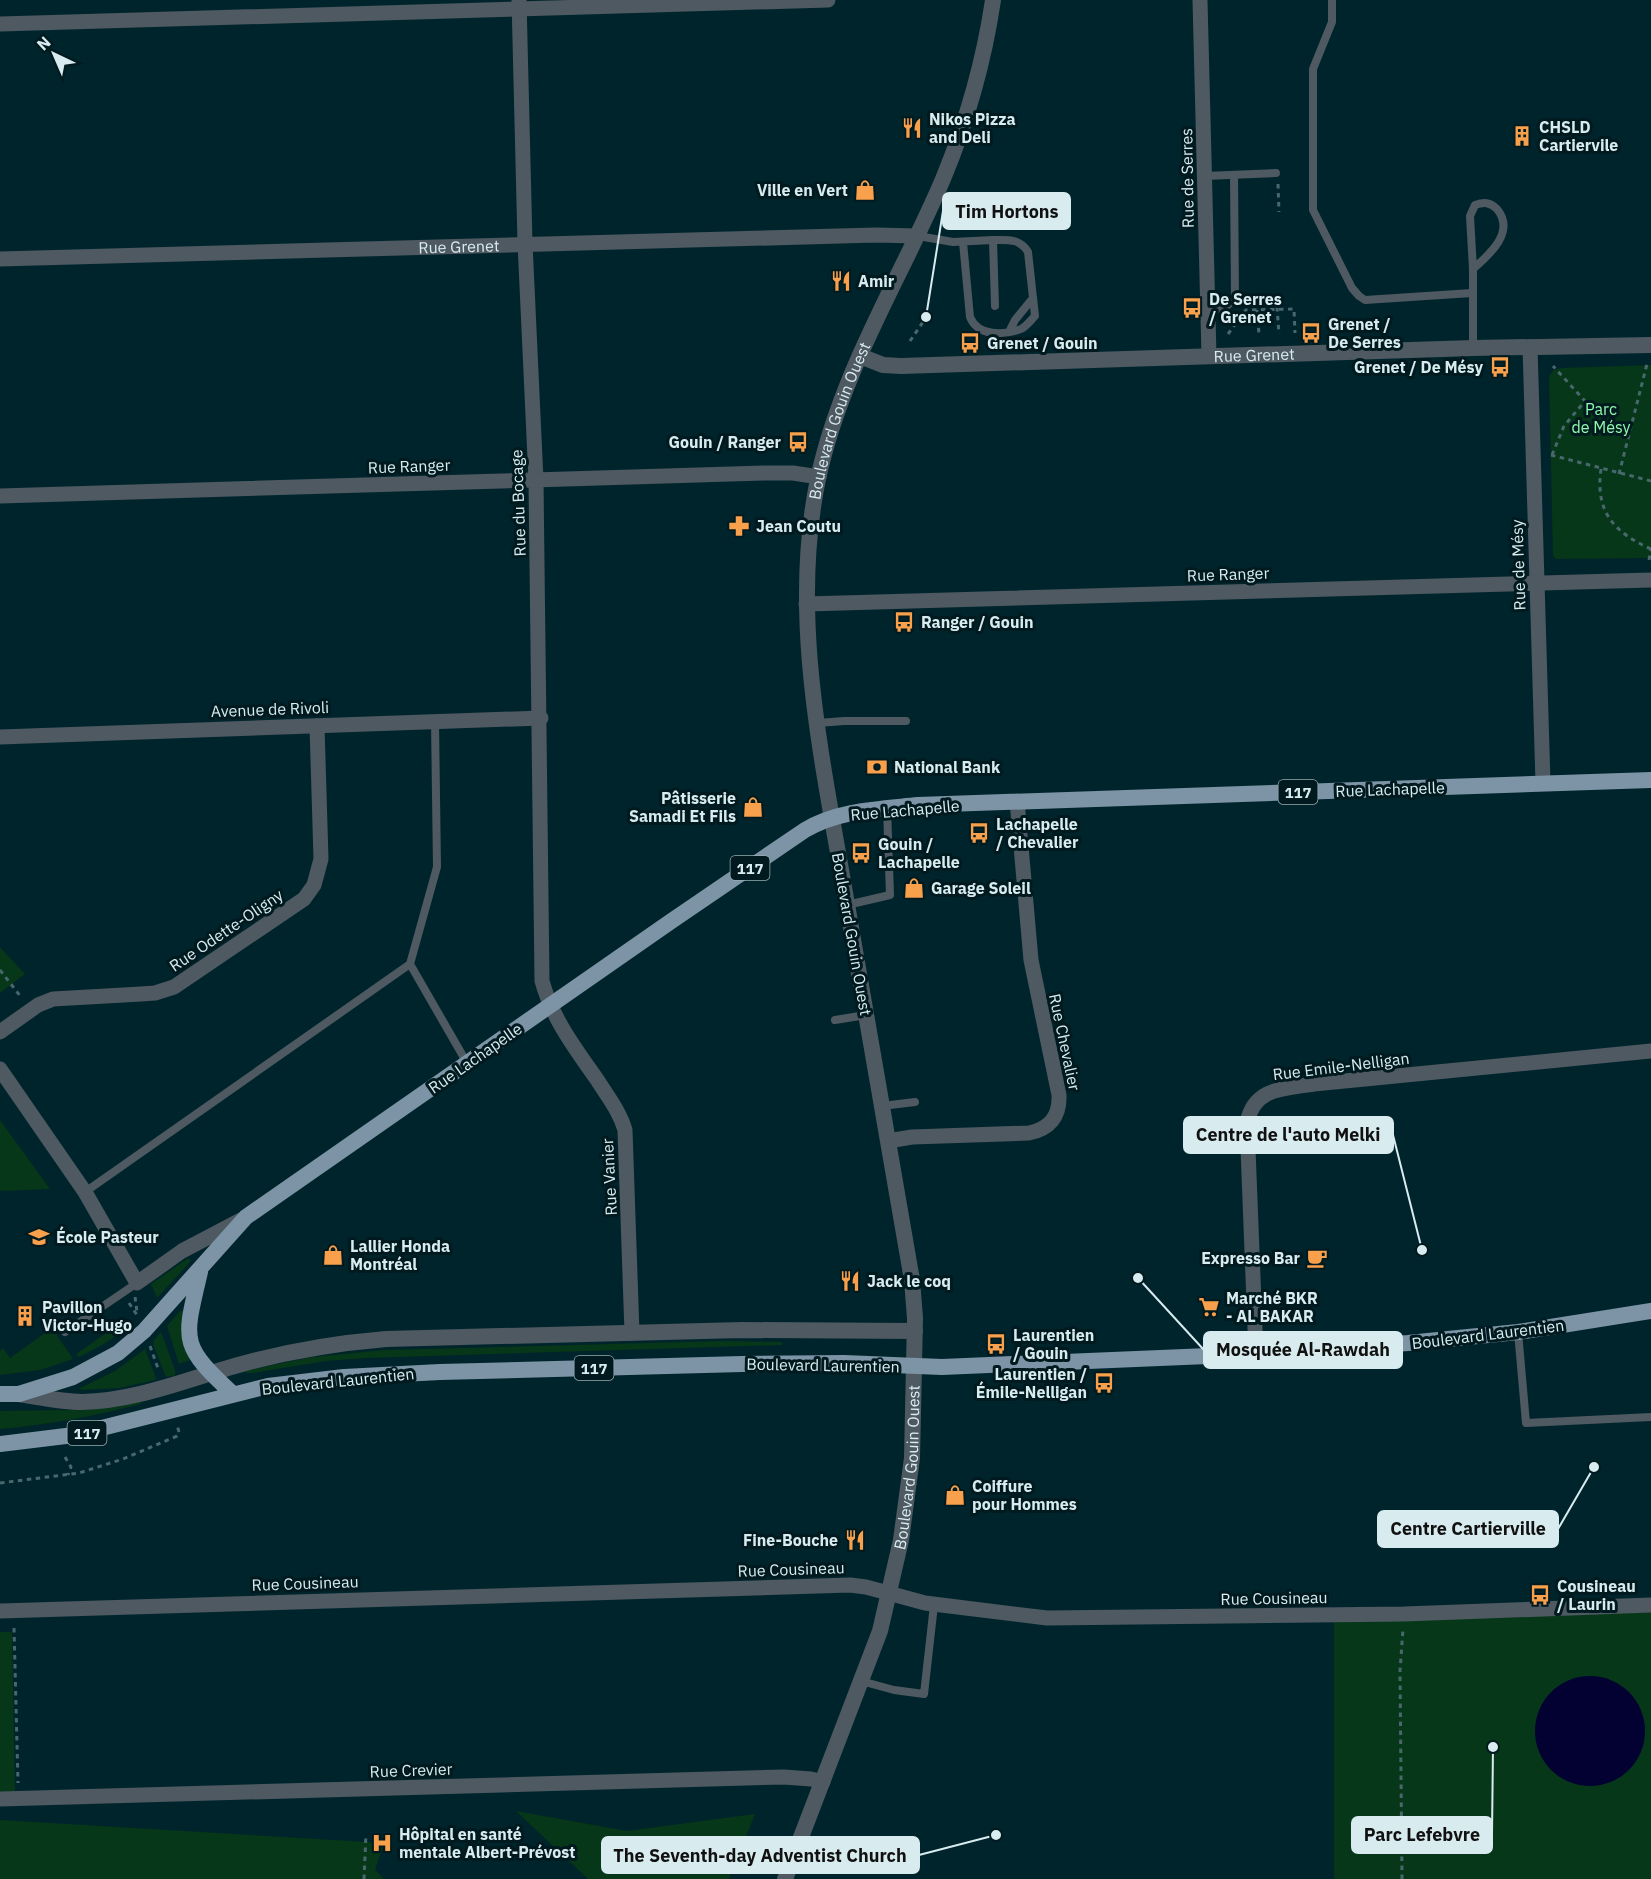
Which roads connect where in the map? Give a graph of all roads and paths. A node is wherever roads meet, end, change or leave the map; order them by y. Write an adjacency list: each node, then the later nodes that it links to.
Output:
1 (828, 0): 5 (street)
2 (993, 0): 12 (street, Boulevard Gouin Ouest)
3 (1200, 0): 9 (street, Rue de Serres)
4 (1332, 0): 18 (lane)
5 (519, 4): 6 (street); 15 (street, Rue du Bocage)
6 (0, 24)
7 (1276, 173): 8 (lane)
8 (1234, 175): 9 (lane); 22 (lane)
9 (1205, 176): 22 (street, Rue de Serres)
10 (1279, 199): 11 (path)
11 (1280, 212)
12 (917, 236): 14 (lane); 15 (street, Rue Grenet); 34 (street, Boulevard Gouin Ouest)
13 (993, 240): 14 (lane); 19 (lane); 20 (lane)
14 (963, 242): 25 (lane)
15 (525, 243): 16 (street, Rue Grenet); 41 (street, Rue du Bocage)
16 (0, 259)
17 (1473, 269): 17 (lane); 18 (lane)
18 (1472, 293): 33 (lane)
19 (1033, 298): 25 (lane); 25 (lane)
20 (995, 306)
21 (1277, 308): 23 (path); 26 (path); 29 (path)
22 (1208, 310): 35 (street, Rue de Serres)
23 (1257, 310): 27 (path); 28 (path)
24 (922, 322): 30 (path)
25 (1010, 330)
26 (1295, 333)
27 (1228, 334)
28 (1259, 334)
29 (1279, 334)
30 (910, 340)
31 (1651, 345): 32 (street, Rue Grenet)
32 (1530, 347): 33 (street, Rue Grenet); 47 (street, Rue de Mésy)
33 (1473, 348): 35 (street, Rue Grenet)
34 (860, 356): 35 (street, Rue Grenet); 40 (street, Boulevard Gouin Ouest)
35 (1209, 356)
36 (1647, 364): 39 (path)
37 (1553, 366): 38 (path)
38 (1600, 469): 39 (path); 44 (path)
39 (1620, 474): 42 (path)
40 (819, 477): 41 (street, Rue Ranger); 48 (street, Boulevard Gouin Ouest)
41 (536, 480): 43 (street, Rue Ranger); 49 (street, Rue du Bocage)
42 (1651, 481)
43 (0, 496)
44 (1651, 548): 45 (path)
45 (1648, 560)
46 (1651, 580): 47 (street, Rue Ranger)
47 (1536, 584): 48 (street, Rue Ranger); 56 (street, Rue de Mésy)
48 (806, 604): 52 (street, Boulevard Gouin Ouest)
49 (541, 718): 51 (street, Avenue de Rivoli); 63 (street, Rue du Bocage)
50 (906, 721): 52 (lane)
51 (435, 722): 53 (street, Avenue de Rivoli); 61 (lane)
52 (818, 723): 59 (street, Boulevard Gouin Ouest)
53 (317, 726): 54 (street, Avenue de Rivoli); 64 (street, Rue Odette-Oligny)
54 (0, 737)
55 (1651, 780): 56 (main road, Rue Lachapelle / 117)
56 (1543, 783): 57 (main road, Rue Lachapelle / 117)
57 (1017, 801): 58 (main road, Rue Lachapelle / 117); 73 (street, Rue Chevalier)
58 (887, 808): 59 (main road, Rue Lachapelle / 117); 60 (lane)
59 (832, 818): 60 (street, Boulevard Gouin Ouest); 63 (main road, Rue Lachapelle / 117)
60 (847, 905): 65 (street, Boulevard Gouin Ouest)
61 (410, 964): 69 (lane); 74 (lane)
62 (0, 970): 64 (path)
63 (550, 1005): 69 (main road, Rue Lachapelle / 117); 83 (street, Rue Vanier)
64 (32, 1010): 67 (street, Rue Odette-Oligny)
65 (866, 1015): 66 (lane); 72 (street, Boulevard Gouin Ouest)
66 (835, 1020)
67 (0, 1032)
68 (1651, 1051): 85 (street, Rue Emile-Nelligan)
69 (467, 1063): 75 (main road, Rue Lachapelle / 117)
70 (0, 1069): 74 (street)
71 (915, 1102): 72 (lane)
72 (882, 1106): 73 (street, Boulevard Gouin Ouest)
73 (888, 1141): 80 (street, Boulevard Gouin Ouest)
74 (85, 1192): 77 (street)
75 (246, 1217): 76 (main road, Rue Lachapelle / 117); 77 (street, Rue Lachapelle)
76 (200, 1271): 87 (main road); 90 (main road, Rue Lachapelle / 117)
77 (136, 1289): 78 (path); 81 (lane)
78 (127, 1302)
79 (1651, 1311): 82 (main road, Boulevard Laurentien / 117)
80 (915, 1331): 83 (street, Boulevard Laurentien); 86 (street, Boulevard Gouin Ouest)
81 (66, 1332)
82 (1518, 1332): 85 (main road, Boulevard Laurentien / 117); 92 (lane)
83 (632, 1333): 87 (street, Boulevard Laurentien)
84 (149, 1344): 88 (path)
85 (1256, 1354): 86 (main road, Boulevard Laurentien / 117)
86 (916, 1366): 91 (main road, Boulevard Laurentien / 117); 98 (street, Boulevard Gouin Ouest)
87 (211, 1373): 90 (street, Boulevard Laurentien); 91 (main road)
88 (160, 1376)
89 (0, 1394): 90 (main road, Boulevard Laurentien / 117)
90 (19, 1394)
91 (233, 1394): 94 (main road, Boulevard Laurentien / 117)
92 (1651, 1417)
93 (177, 1424): 96 (path)
94 (0, 1444)
95 (65, 1457): 96 (path)
96 (67, 1476): 97 (path)
97 (0, 1484)
98 (889, 1594): 99 (street, Rue Cousineau); 101 (street, Rue Cousineau); 104 (street, Boulevard Gouin Ouest)
99 (934, 1605): 100 (street, Rue Cousineau); 104 (lane)
100 (1651, 1605)
101 (0, 1611)
102 (14, 1629): 106 (path)
103 (1402, 1631): 111 (path)
104 (861, 1681): 105 (street, Boulevard Gouin Ouest)
105 (823, 1782): 107 (street, Rue Crevier); 110 (street, Boulevard Gouin Ouest)
106 (18, 1787)
107 (0, 1799)
108 (366, 1834): 109 (path)
109 (364, 1879)
110 (785, 1879)
111 (1402, 1879)

